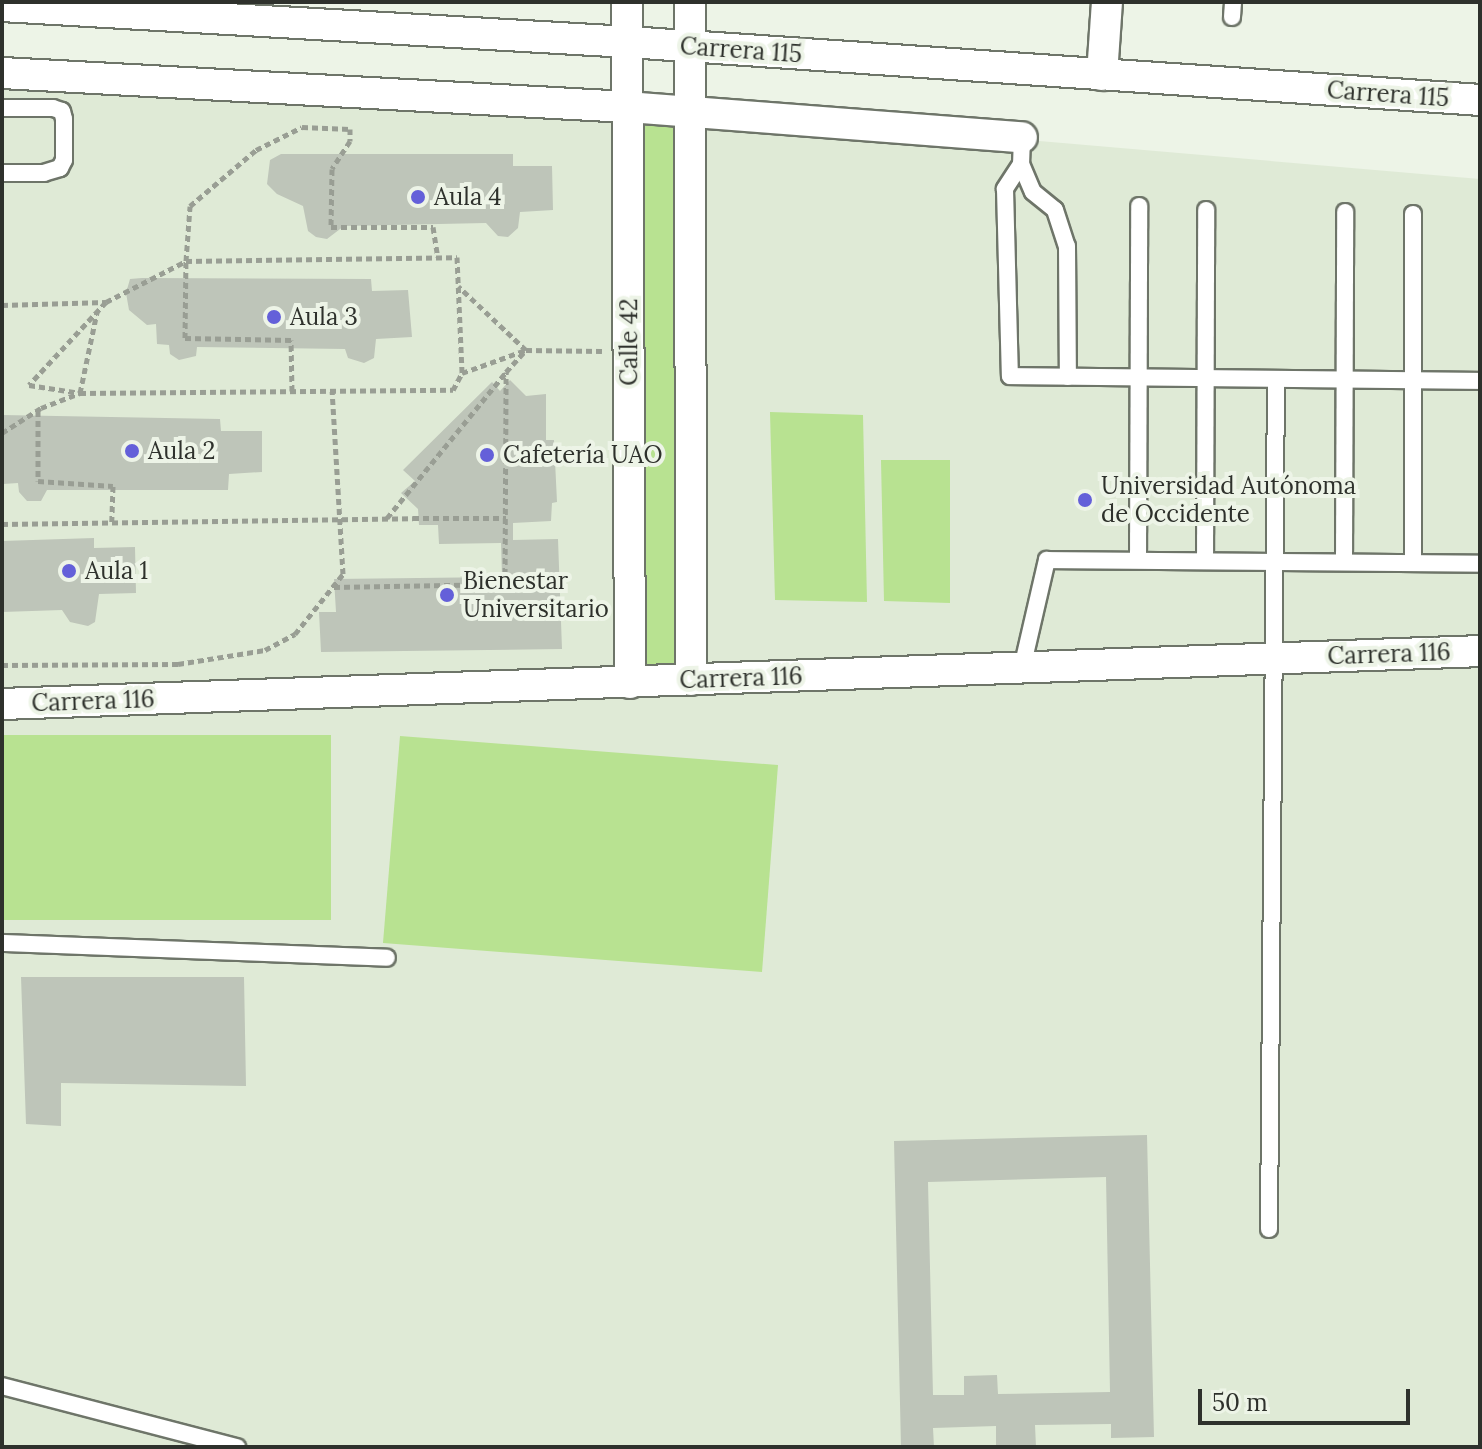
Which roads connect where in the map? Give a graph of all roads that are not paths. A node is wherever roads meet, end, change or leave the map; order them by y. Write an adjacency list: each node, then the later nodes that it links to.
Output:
1 (627, 2): 6 (street, Calle 42)
2 (690, 2): 7 (street)
3 (1107, 2): 9 (street)
4 (2, 6): 5 (street, Carrera 115)
5 (138, 7): 6 (street, Carrera 115)
6 (628, 42): 7 (street, Carrera 115); 11 (street, Calle 42)
7 (691, 46): 9 (street, Carrera 115); 13 (street)
8 (2, 73): 11 (street)
9 (1102, 75): 10 (street, Carrera 115)
10 (1480, 100)
11 (628, 107): 13 (street); 37 (street, Calle 42)
12 (2, 108): 15 (lane)
13 (691, 111): 14 (street); 36 (street)
14 (1022, 151): 20 (lane); 20 (lane)
15 (2, 173)
16 (1139, 206): 21 (lane)
17 (1206, 210): 22 (lane)
18 (1345, 212): 24 (lane)
19 (1413, 214): 25 (lane)
20 (1068, 377): 21 (lane)
21 (1139, 378): 22 (lane); 27 (lane)
22 (1206, 378): 23 (lane); 28 (lane)
23 (1276, 379): 24 (lane); 29 (lane)
24 (1345, 380): 25 (lane); 30 (lane)
25 (1413, 380): 26 (lane); 31 (lane)
26 (1480, 381)
27 (1138, 560): 28 (lane); 35 (lane)
28 (1205, 561): 29 (lane)
29 (1274, 561): 30 (lane); 34 (lane)
30 (1344, 562): 31 (lane)
31 (1413, 563): 32 (lane)
32 (1480, 564)
33 (1480, 651): 34 (street, Carrera 116)
34 (1273, 658): 35 (street, Carrera 116); 41 (lane)
35 (1022, 668): 36 (street, Carrera 116)
36 (691, 680): 37 (street, Carrera 116)
37 (630, 683): 38 (street, Carrera 116)
38 (2, 704)
39 (2, 943): 40 (lane)
40 (387, 958)
41 (1269, 1229)
42 (2, 1386): 43 (lane)
43 (237, 1447)

